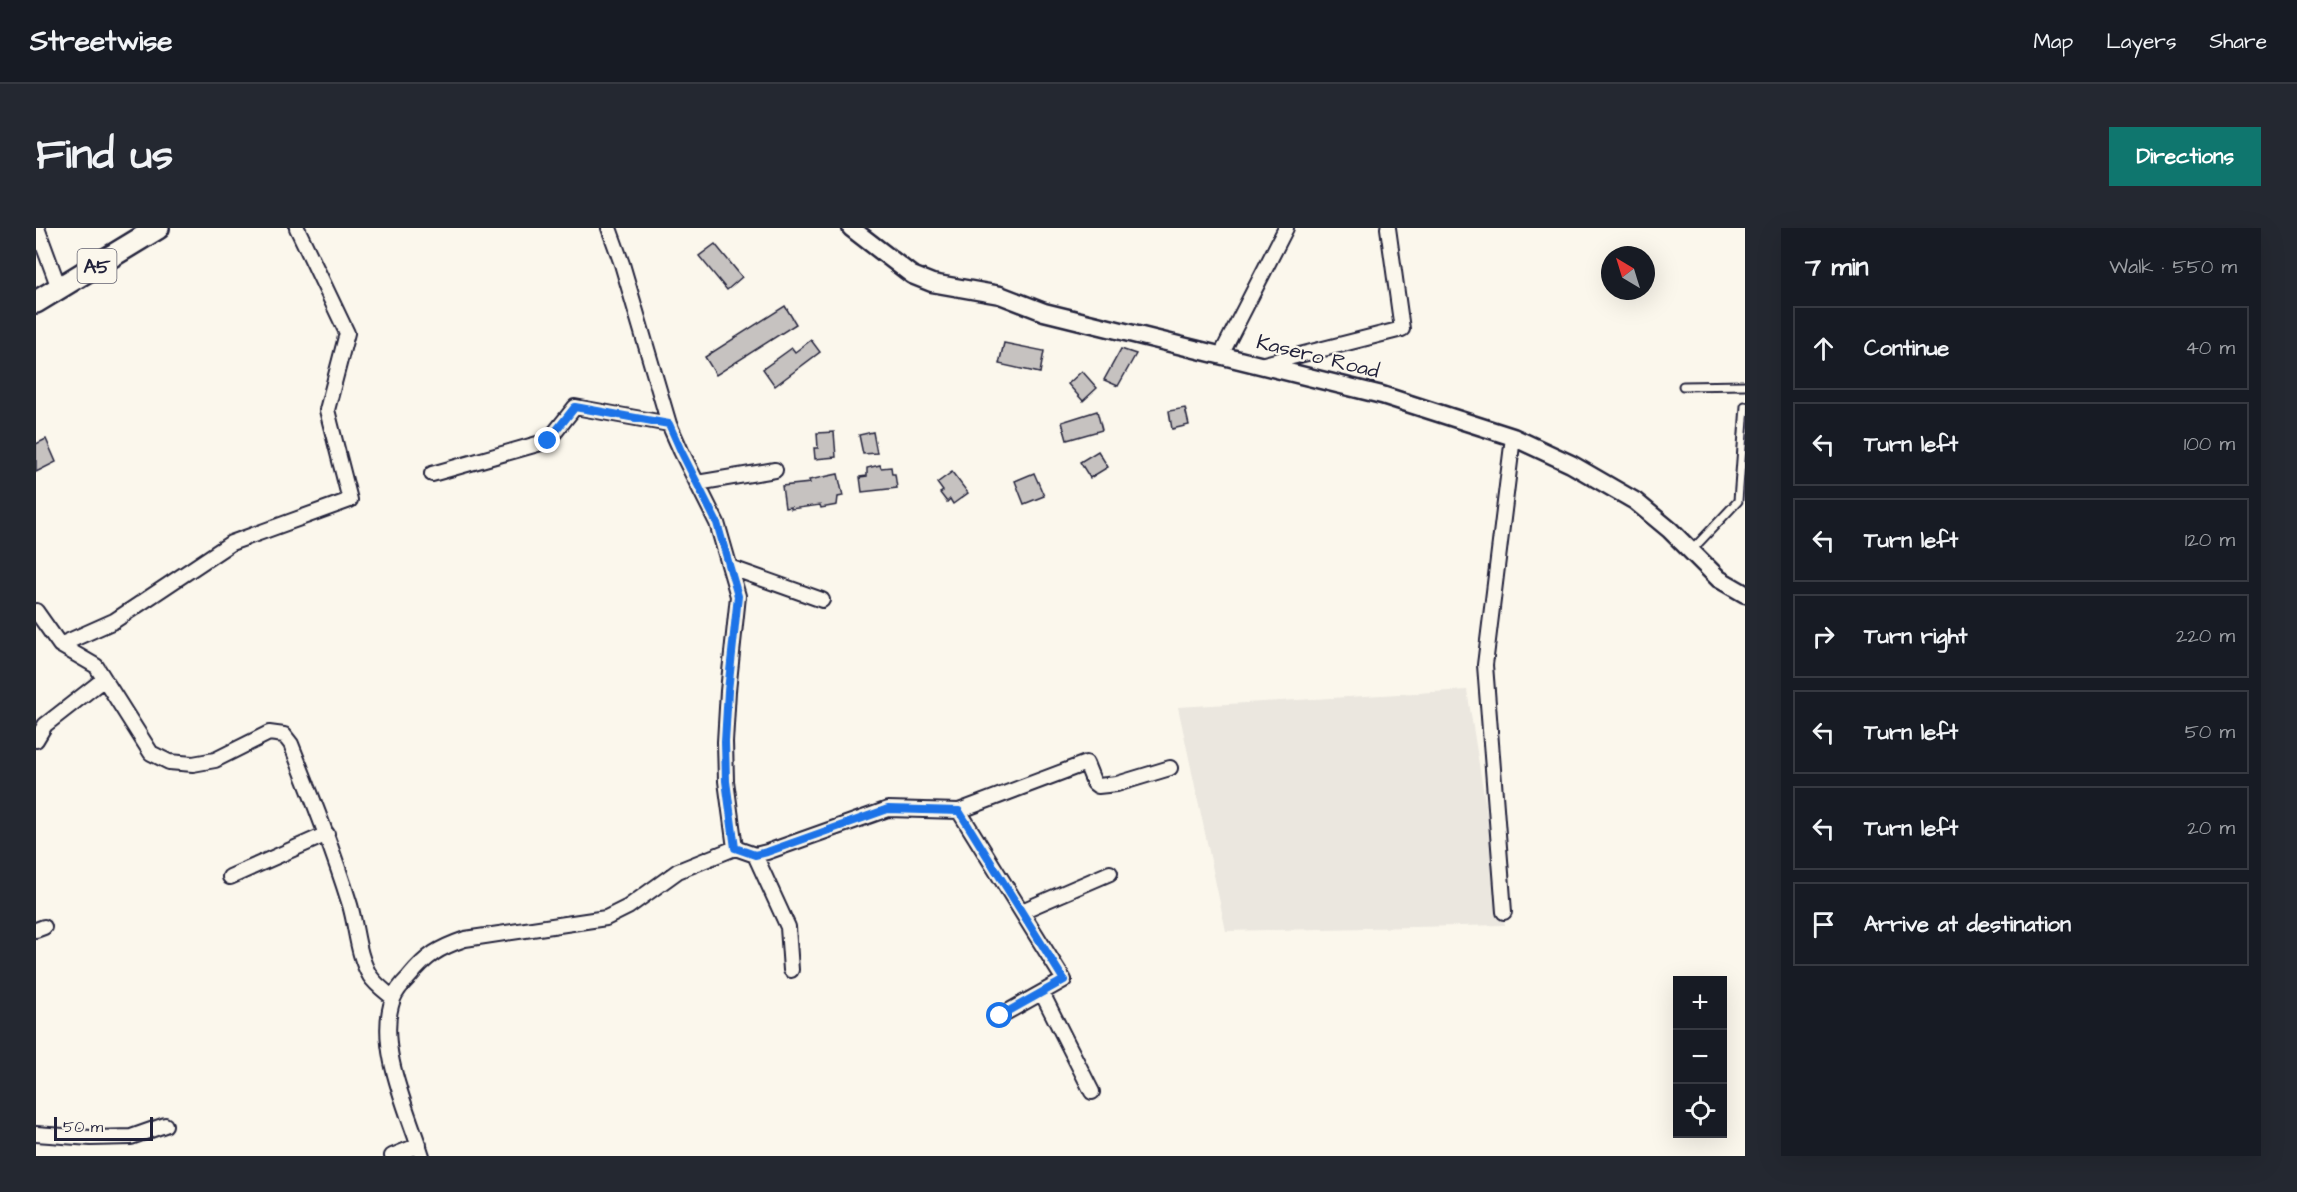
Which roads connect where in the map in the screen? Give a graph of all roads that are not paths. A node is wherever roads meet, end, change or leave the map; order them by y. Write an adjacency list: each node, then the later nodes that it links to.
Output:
1 (37, 228): 8 (street)
2 (158, 228): 8 (main road, A5)
3 (297, 228): 25 (street)
4 (609, 228): 15 (street)
5 (851, 228): 10 (street, Kasero Road)
6 (1286, 228): 10 (street)
7 (1388, 228): 11 (street)
8 (59, 288): 9 (main road, A5)
9 (36, 302)
10 (1221, 355): 11 (street, Kasero Road)
11 (1260, 365): 16 (street, Kasero Road)
12 (1745, 385): 13 (lane)
13 (1683, 386)
14 (1745, 406): 20 (lane)
15 (669, 424): 18 (street); 19 (street)
16 (1513, 437): 20 (street, Kasero Road); 36 (street)
17 (775, 470): 19 (street)
18 (432, 474)
19 (697, 483): 21 (street)
20 (1691, 551): 22 (street, Kasero Road)
21 (732, 568): 23 (street); 31 (street)
22 (1745, 594)
23 (822, 600)
24 (36, 611): 25 (street)
25 (60, 645): 26 (street)
26 (104, 679): 27 (street); 30 (street)
27 (36, 740)
28 (1170, 768): 29 (street)
29 (959, 811): 32 (street); 35 (street)
30 (327, 834): 34 (street); 39 (street)
31 (735, 848): 32 (street); 39 (street)
32 (755, 855): 37 (street)
33 (1110, 873): 35 (street)
34 (230, 877)
35 (1022, 911): 38 (street)
36 (1504, 912)
37 (791, 970)
38 (1042, 993): 40 (street); 41 (street)
39 (393, 998): 44 (street)
40 (1000, 1016)
41 (1092, 1092)
42 (165, 1125): 43 (street)
43 (36, 1134)
44 (420, 1150): 45 (street)
45 (392, 1156)

